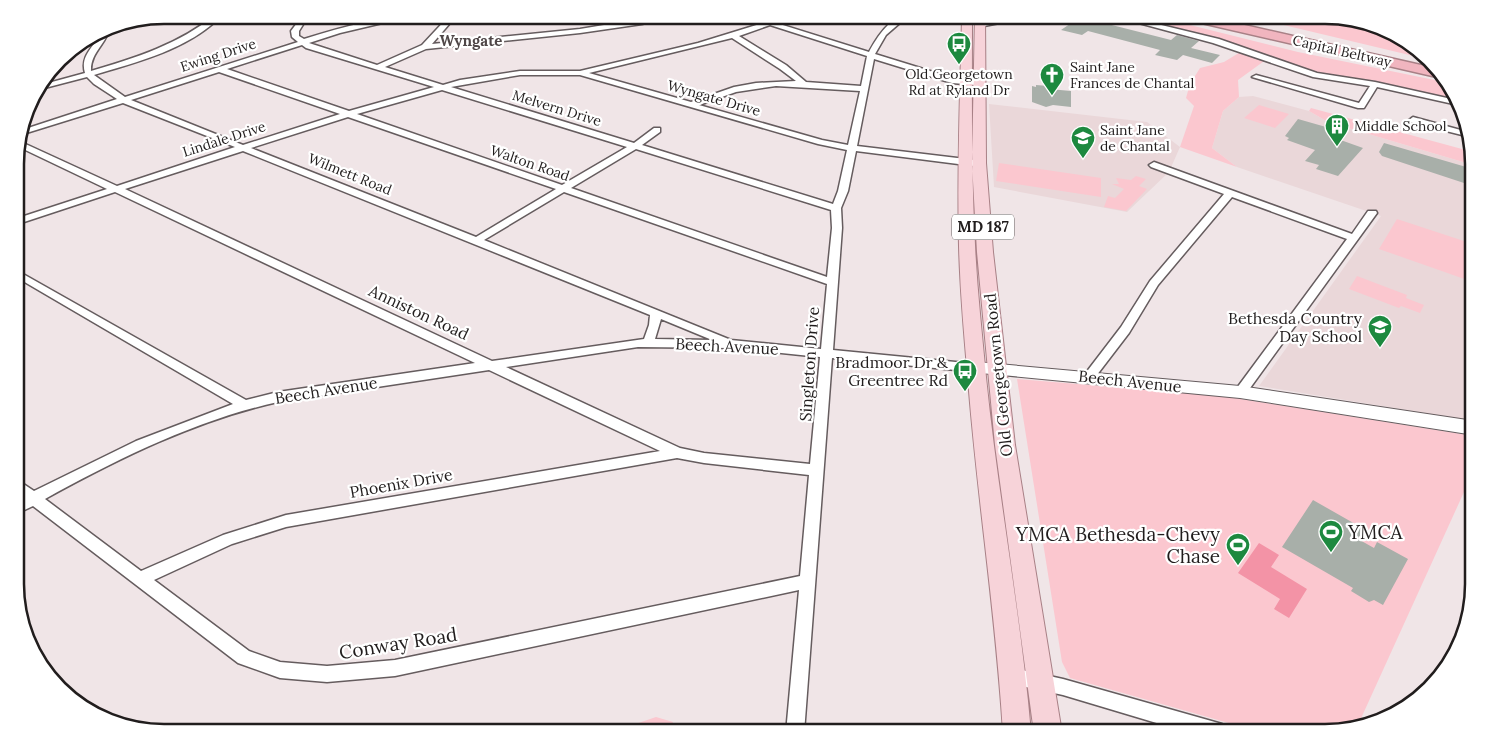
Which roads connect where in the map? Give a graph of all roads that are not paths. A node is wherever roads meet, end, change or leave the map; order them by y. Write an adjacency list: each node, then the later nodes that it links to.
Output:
1 (209, 24): 26 (street)
2 (299, 24): 19 (street)
3 (367, 24): 19 (street, Ewing Drive)
4 (446, 24): 20 (street)
5 (631, 24): 20 (street)
6 (768, 24): 17 (street)
7 (773, 24): 21 (street)
8 (895, 24): 21 (street, Singleton Drive)
9 (969, 24): 31 (main road, Old Georgetown Road / MD 187)
10 (979, 24): 31 (main road, Old Georgetown Road / MD 187)
11 (1148, 24): 28 (street)
12 (1222, 24): 16 (highway)
13 (1231, 24): 16 (highway, Capital Beltway)
14 (1247, 24): 16 (highway, Capital Beltway)
15 (1251, 24): 16 (highway)
16 (1283, 34): 22 (highway, Capital Beltway); 25 (highway, Capital Beltway)
17 (735, 37): 27 (street); 30 (street)
18 (103, 38): 26 (street)
19 (303, 42): 23 (street, Melvern Drive); 24 (street, Ewing Drive)
20 (425, 47): 23 (street)
21 (872, 55): 31 (street); 35 (street, Singleton Drive)
22 (1420, 62)
23 (378, 67): 34 (street, Melvern Drive)
24 (219, 69): 37 (street, Ewing Drive); 40 (street, Walton Road)
25 (1430, 71)
26 (88, 73): 33 (street); 37 (street, Wilmett Road)
27 (580, 73): 34 (street, Wyngate Drive); 39 (street, Wyngate Drive)
28 (1316, 75): 32 (street); 36 (street)
29 (1256, 77): 36 (street)
30 (803, 83): 35 (street); 39 (street)
31 (973, 83): 51 (main road, Old Georgetown Road / MD 187)
32 (1375, 84): 36 (street); 38 (street)
33 (48, 85)
34 (443, 87): 40 (street, Lindale Drive); 48 (street, Melvern Drive)
35 (866, 89): 50 (street, Singleton Drive)
36 (1305, 91)
37 (124, 100): 44 (street, Ewing Drive); 49 (street, Wilmett Road)
38 (1451, 102)
39 (691, 105): 50 (street, Wyngate Drive)
40 (349, 114): 49 (street, Lindale Drive); 54 (street, Walton Road)
41 (1413, 120): 45 (street)
42 (1460, 128): 45 (street)
43 (657, 130): 48 (street)
44 (28, 131)
45 (1458, 132): 46 (street)
46 (1461, 133)
47 (25, 146): 53 (street, Anniston Road)
48 (635, 146): 54 (street); 56 (street, Melvern Drive)
49 (243, 148): 53 (street, Lindale Drive); 60 (street, Wilmett Road)
50 (852, 149): 51 (street, Wyngate Drive); 56 (street, Singleton Drive)
51 (972, 162): 68 (main road, Old Georgetown Road / MD 187)
52 (1154, 165): 55 (street)
53 (116, 189): 58 (street, Lindale Drive); 67 (street, Anniston Road)
54 (565, 189): 60 (street); 62 (street, Walton Road)
55 (1230, 193): 59 (street); 69 (street)
56 (836, 208): 62 (street, Singleton Drive)
57 (1372, 213): 59 (street)
58 (24, 219)
59 (1354, 238): 70 (street)
60 (476, 241): 63 (street, Wilmett Road)
61 (24, 278): 71 (street)
62 (831, 282): 66 (street, Singleton Drive)
63 (656, 313): 64 (street); 65 (street, Wilmett Road)
64 (648, 343): 65 (street, Beech Avenue); 67 (street, Beech Avenue)
65 (732, 344): 66 (street, Beech Avenue)
66 (827, 354): 68 (street, Beech Avenue); 74 (street, Singleton Drive)
67 (491, 364): 71 (street, Beech Avenue); 73 (street, Anniston Road)
68 (986, 368): 69 (street, Beech Avenue); 80 (main road, Old Georgetown Road / MD 187); 81 (main road, Old Georgetown Road / MD 187)
69 (1089, 377): 70 (street, Beech Avenue)
70 (1240, 392): 72 (street, Beech Avenue)
71 (243, 404): 76 (street, Beech Avenue)
72 (1465, 427)
73 (677, 453): 74 (street, Anniston Road); 78 (street, Phoenix Drive)
74 (817, 470): 79 (street, Singleton Drive)
75 (24, 491): 76 (street, Conway Road)
76 (33, 498): 77 (street, Beech Avenue); 78 (street, Conway Road)
77 (24, 503)
78 (139, 579): 79 (street, Conway Road)
79 (808, 581): 82 (street, Singleton Drive)
80 (1013, 676): 81 (street); 83 (main road, Old Georgetown Road / MD 187)
81 (1042, 682): 84 (main road, Old Georgetown Road / MD 187); 85 (street)
82 (795, 724)
83 (1016, 724)
84 (1047, 724)
85 (1190, 724)

